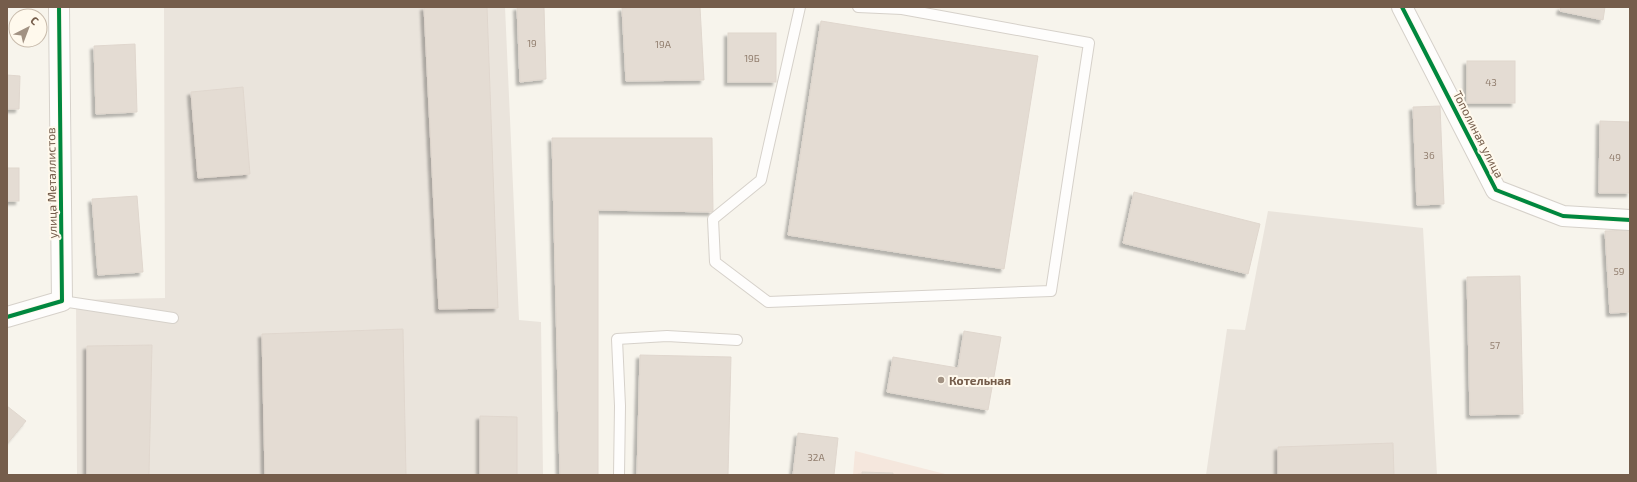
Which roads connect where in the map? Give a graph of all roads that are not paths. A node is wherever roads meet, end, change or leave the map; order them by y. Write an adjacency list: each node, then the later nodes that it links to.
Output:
1 (59, 7): 7 (street, улица Металлистов)
2 (800, 7): 5 (lane)
3 (858, 7): 5 (lane)
4 (1402, 7): 6 (street, Тополиная улица)
5 (902, 8)
6 (1630, 220)
7 (62, 301): 8 (street); 9 (lane)
8 (7, 317)
9 (173, 318)
10 (737, 340): 11 (lane)
11 (619, 475)

